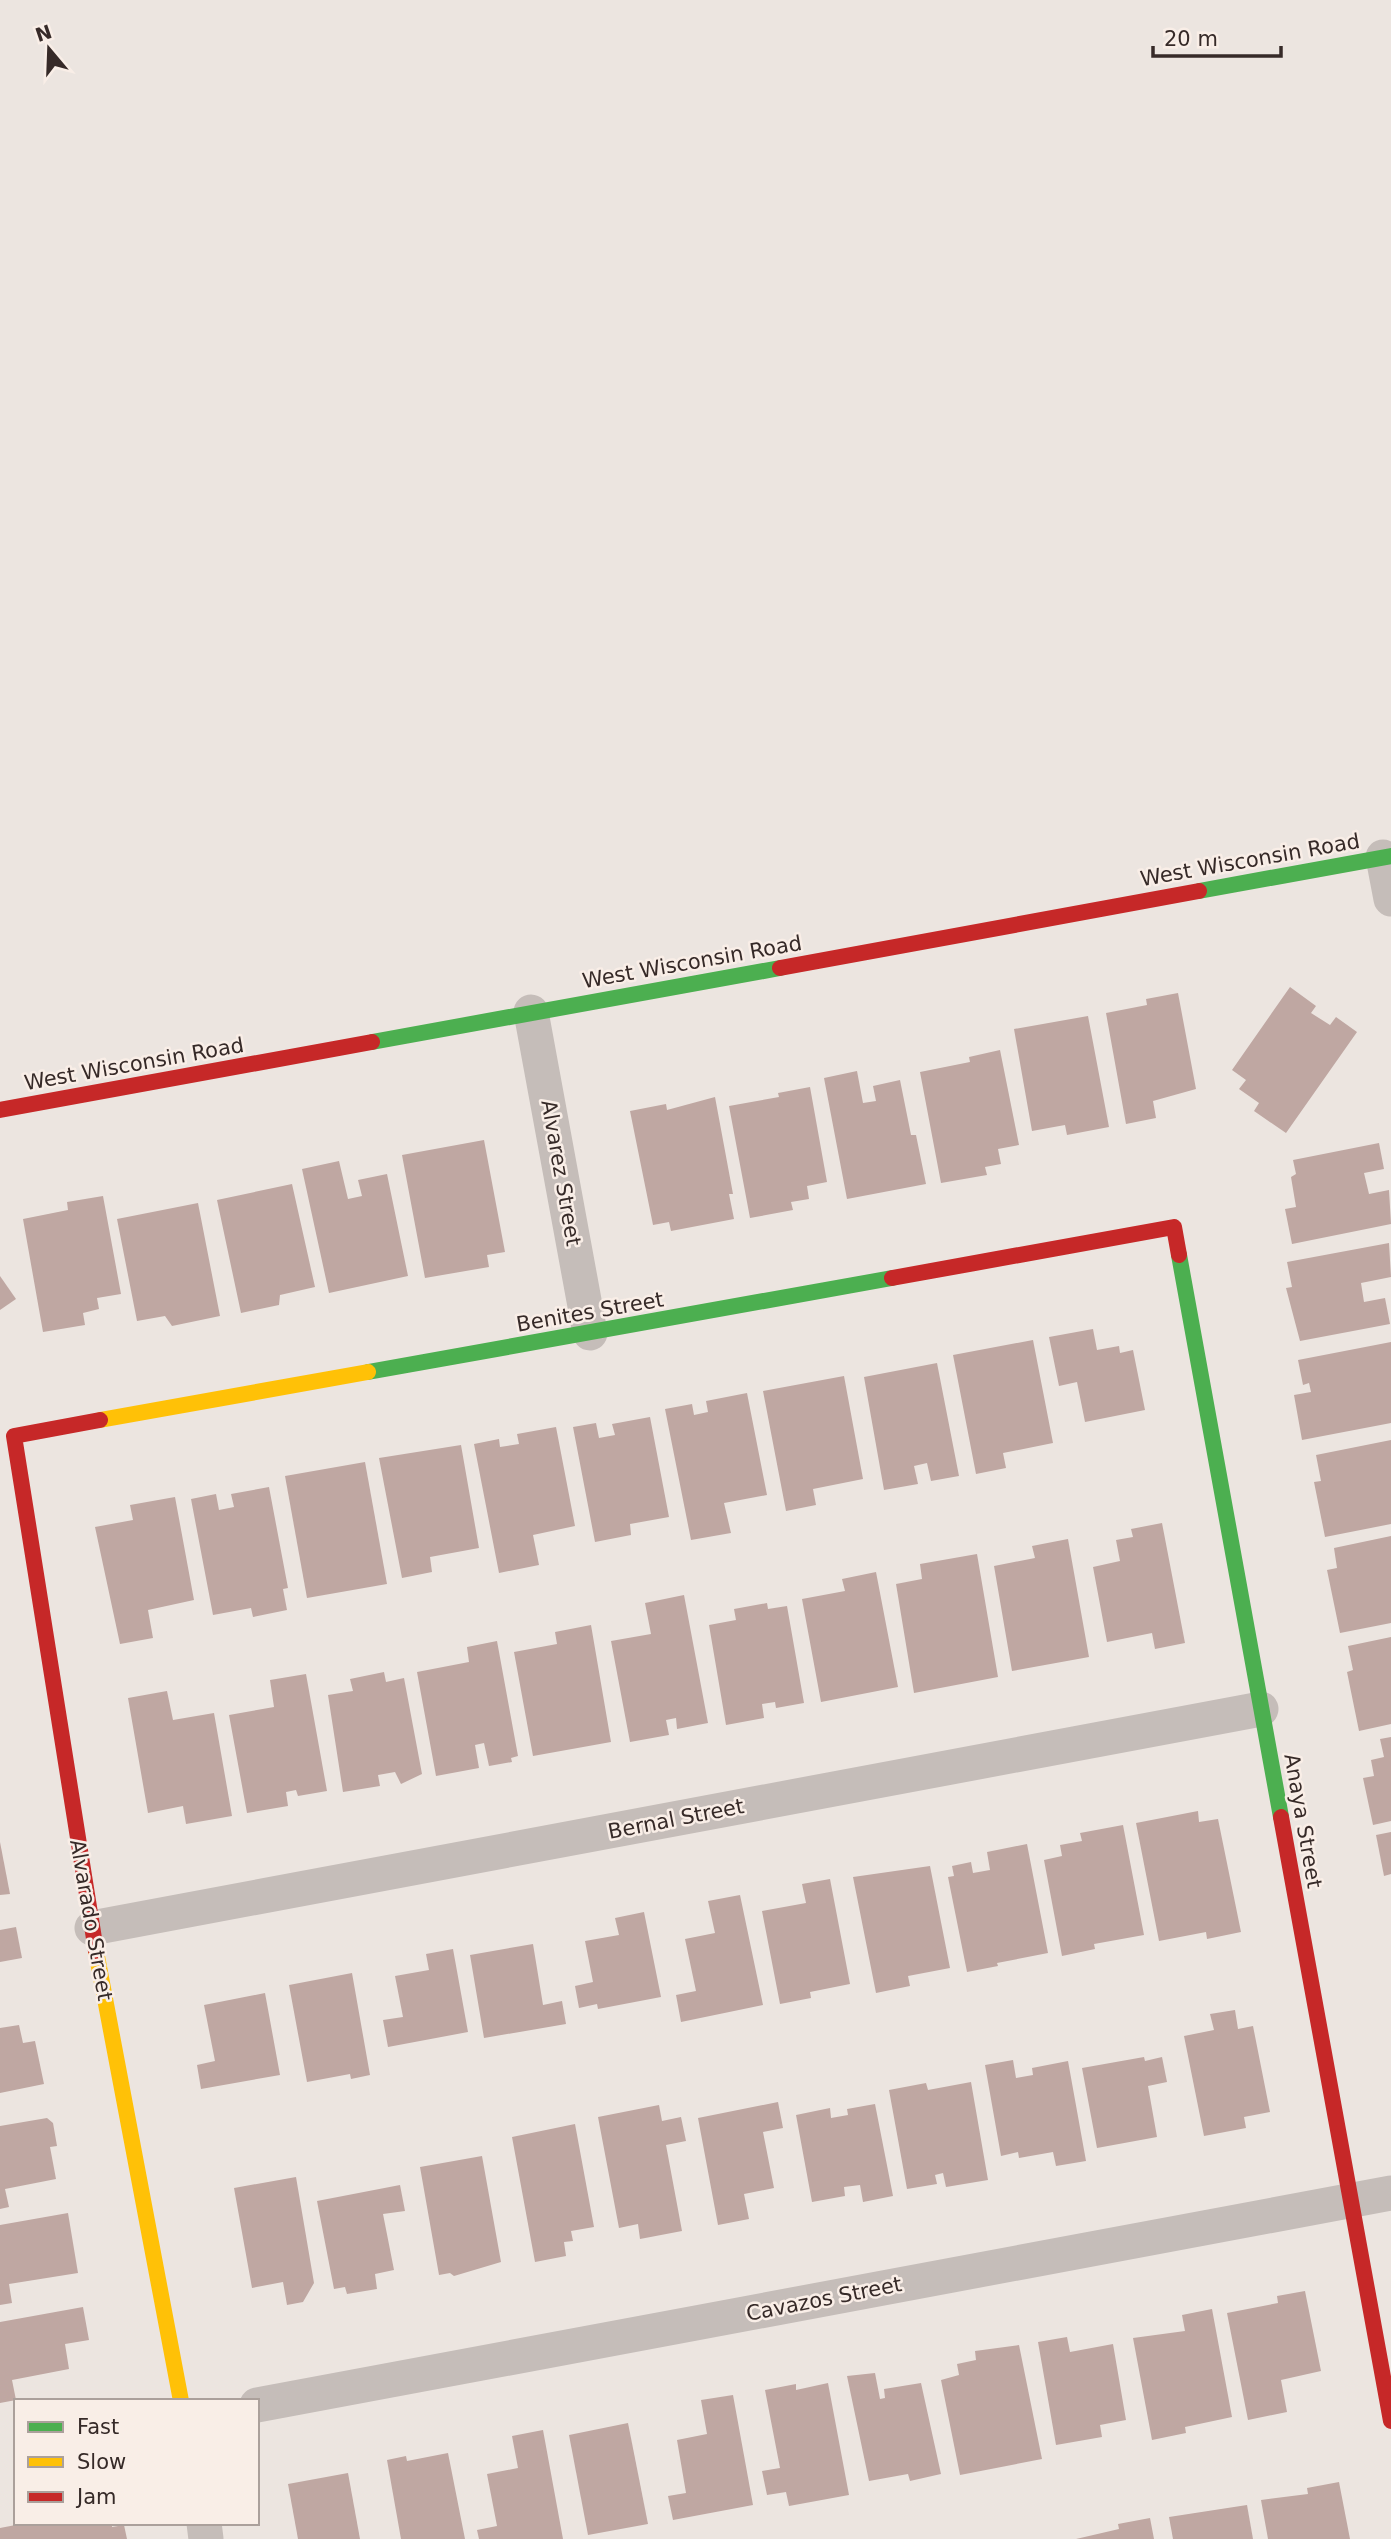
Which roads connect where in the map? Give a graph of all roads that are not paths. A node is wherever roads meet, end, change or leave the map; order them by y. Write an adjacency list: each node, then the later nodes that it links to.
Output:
1 (1387, 857): 2 (street); 3 (street, West Wisconsin Road)
2 (1391, 899)
3 (531, 1012): 4 (street, West Wisconsin Road); 6 (street, Alvarez Street)
4 (0, 1110)
5 (1174, 1227): 6 (street, Benites Street); 8 (street, Anaya Street)
6 (590, 1333): 7 (street, Benites Street)
7 (14, 1436): 9 (street, Alvarado Street)
8 (1261, 1709): 9 (street, Bernal Street); 11 (street, Anaya Street)
9 (92, 1928): 12 (street, Alvarado Street)
10 (1391, 2193): 11 (street, Cavazos Street)
11 (1350, 2201): 13 (street, Cavazos Street); 14 (street, Anaya Street)
12 (181, 2399)
13 (259, 2405)
14 (1391, 2421)

